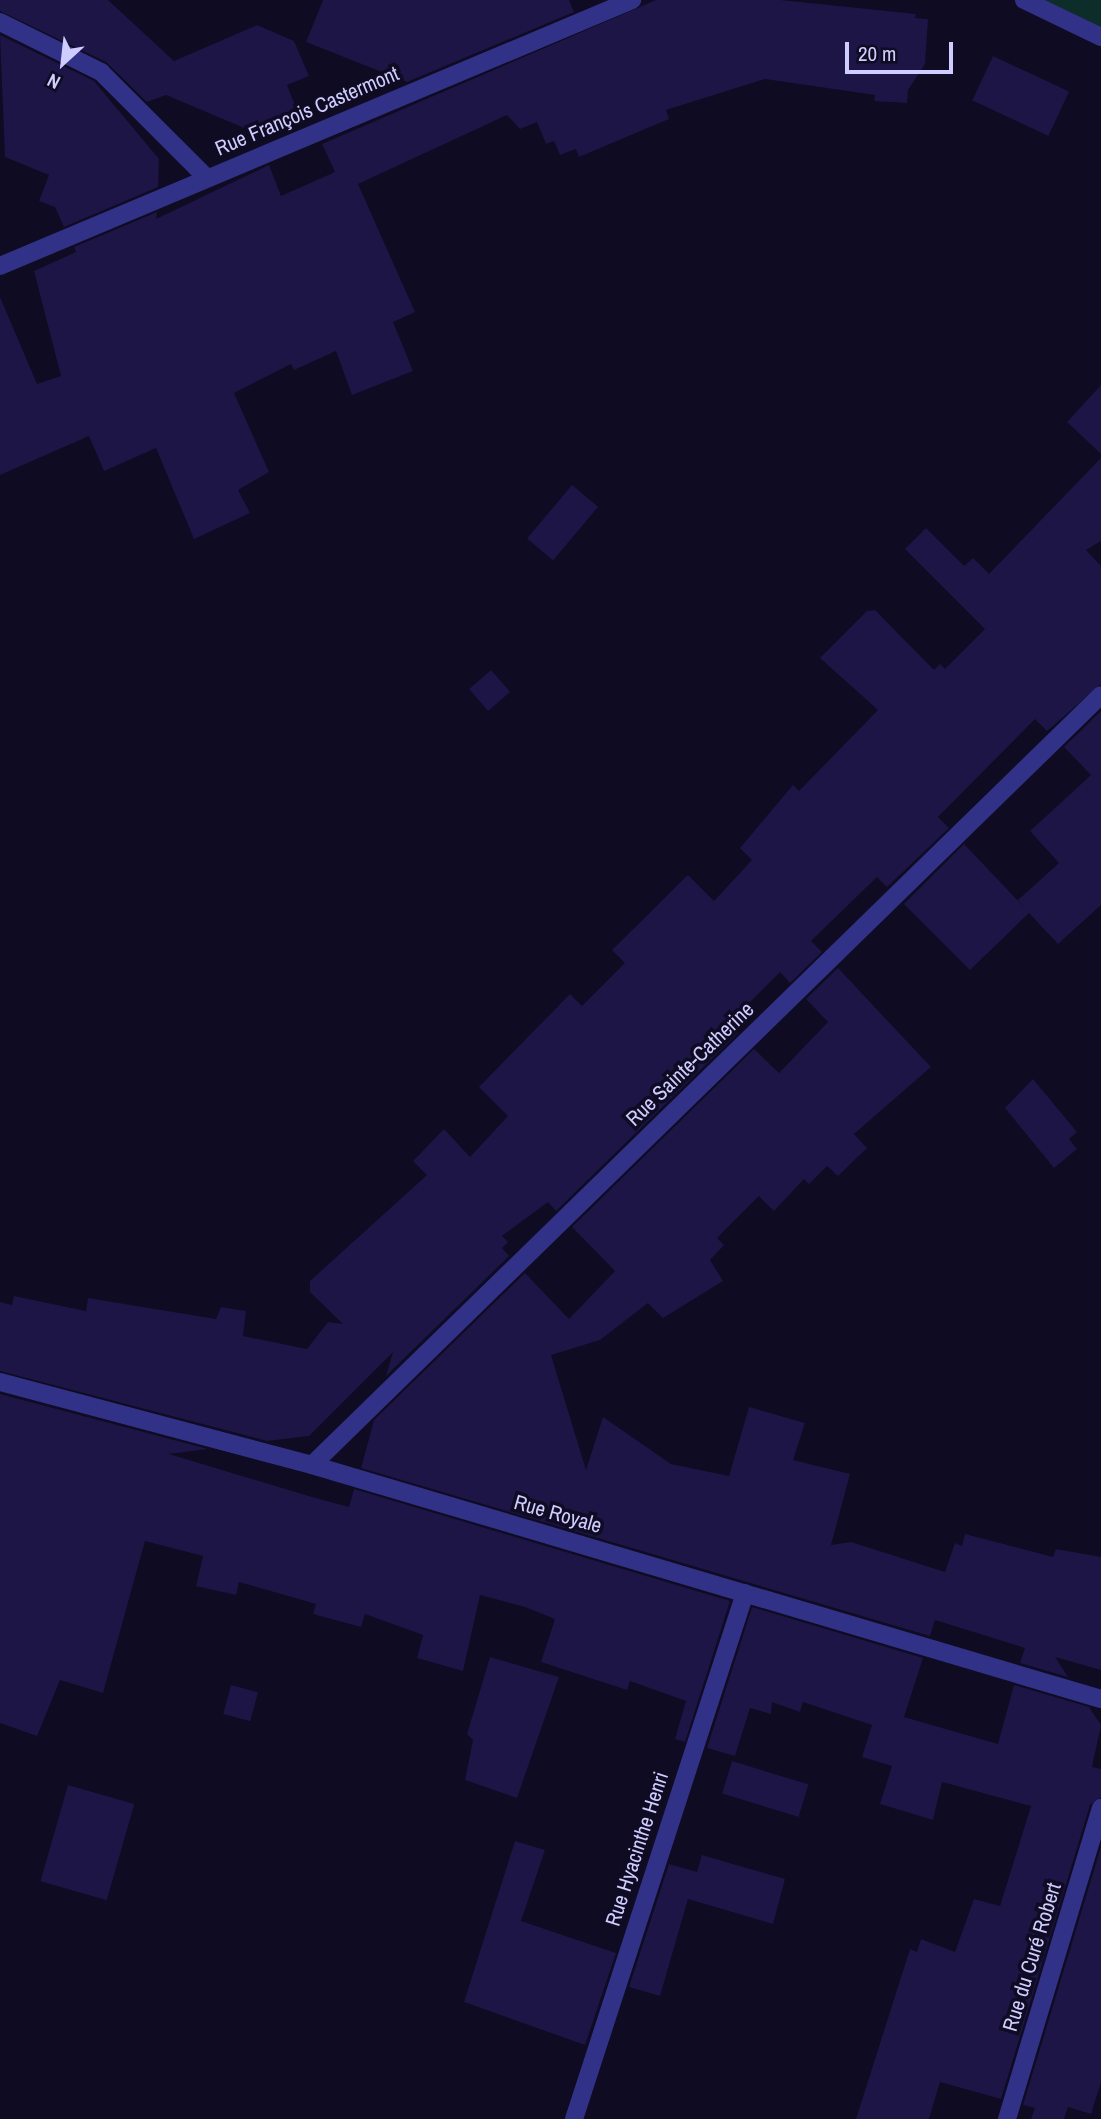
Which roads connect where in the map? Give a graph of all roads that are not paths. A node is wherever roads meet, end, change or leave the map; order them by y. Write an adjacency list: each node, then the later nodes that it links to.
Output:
1 (632, 0): 5 (street, Rue François Castermont)
2 (1024, 0): 4 (street)
3 (0, 22): 5 (street)
4 (1101, 37)
5 (207, 178): 6 (street, Rue François Castermont)
6 (0, 266)
7 (1101, 695): 9 (street, Rue Sainte-Catherine)
8 (0, 1382): 9 (street, Rue Royale)
9 (312, 1465): 10 (street, Rue Royale)
10 (745, 1593): 11 (street, Rue Royale); 13 (street, Rue Hyacinthe Henri)
11 (1101, 1699)
12 (1101, 1808): 14 (street, Rue du Curé Robert)
13 (574, 2119)
14 (1007, 2119)

